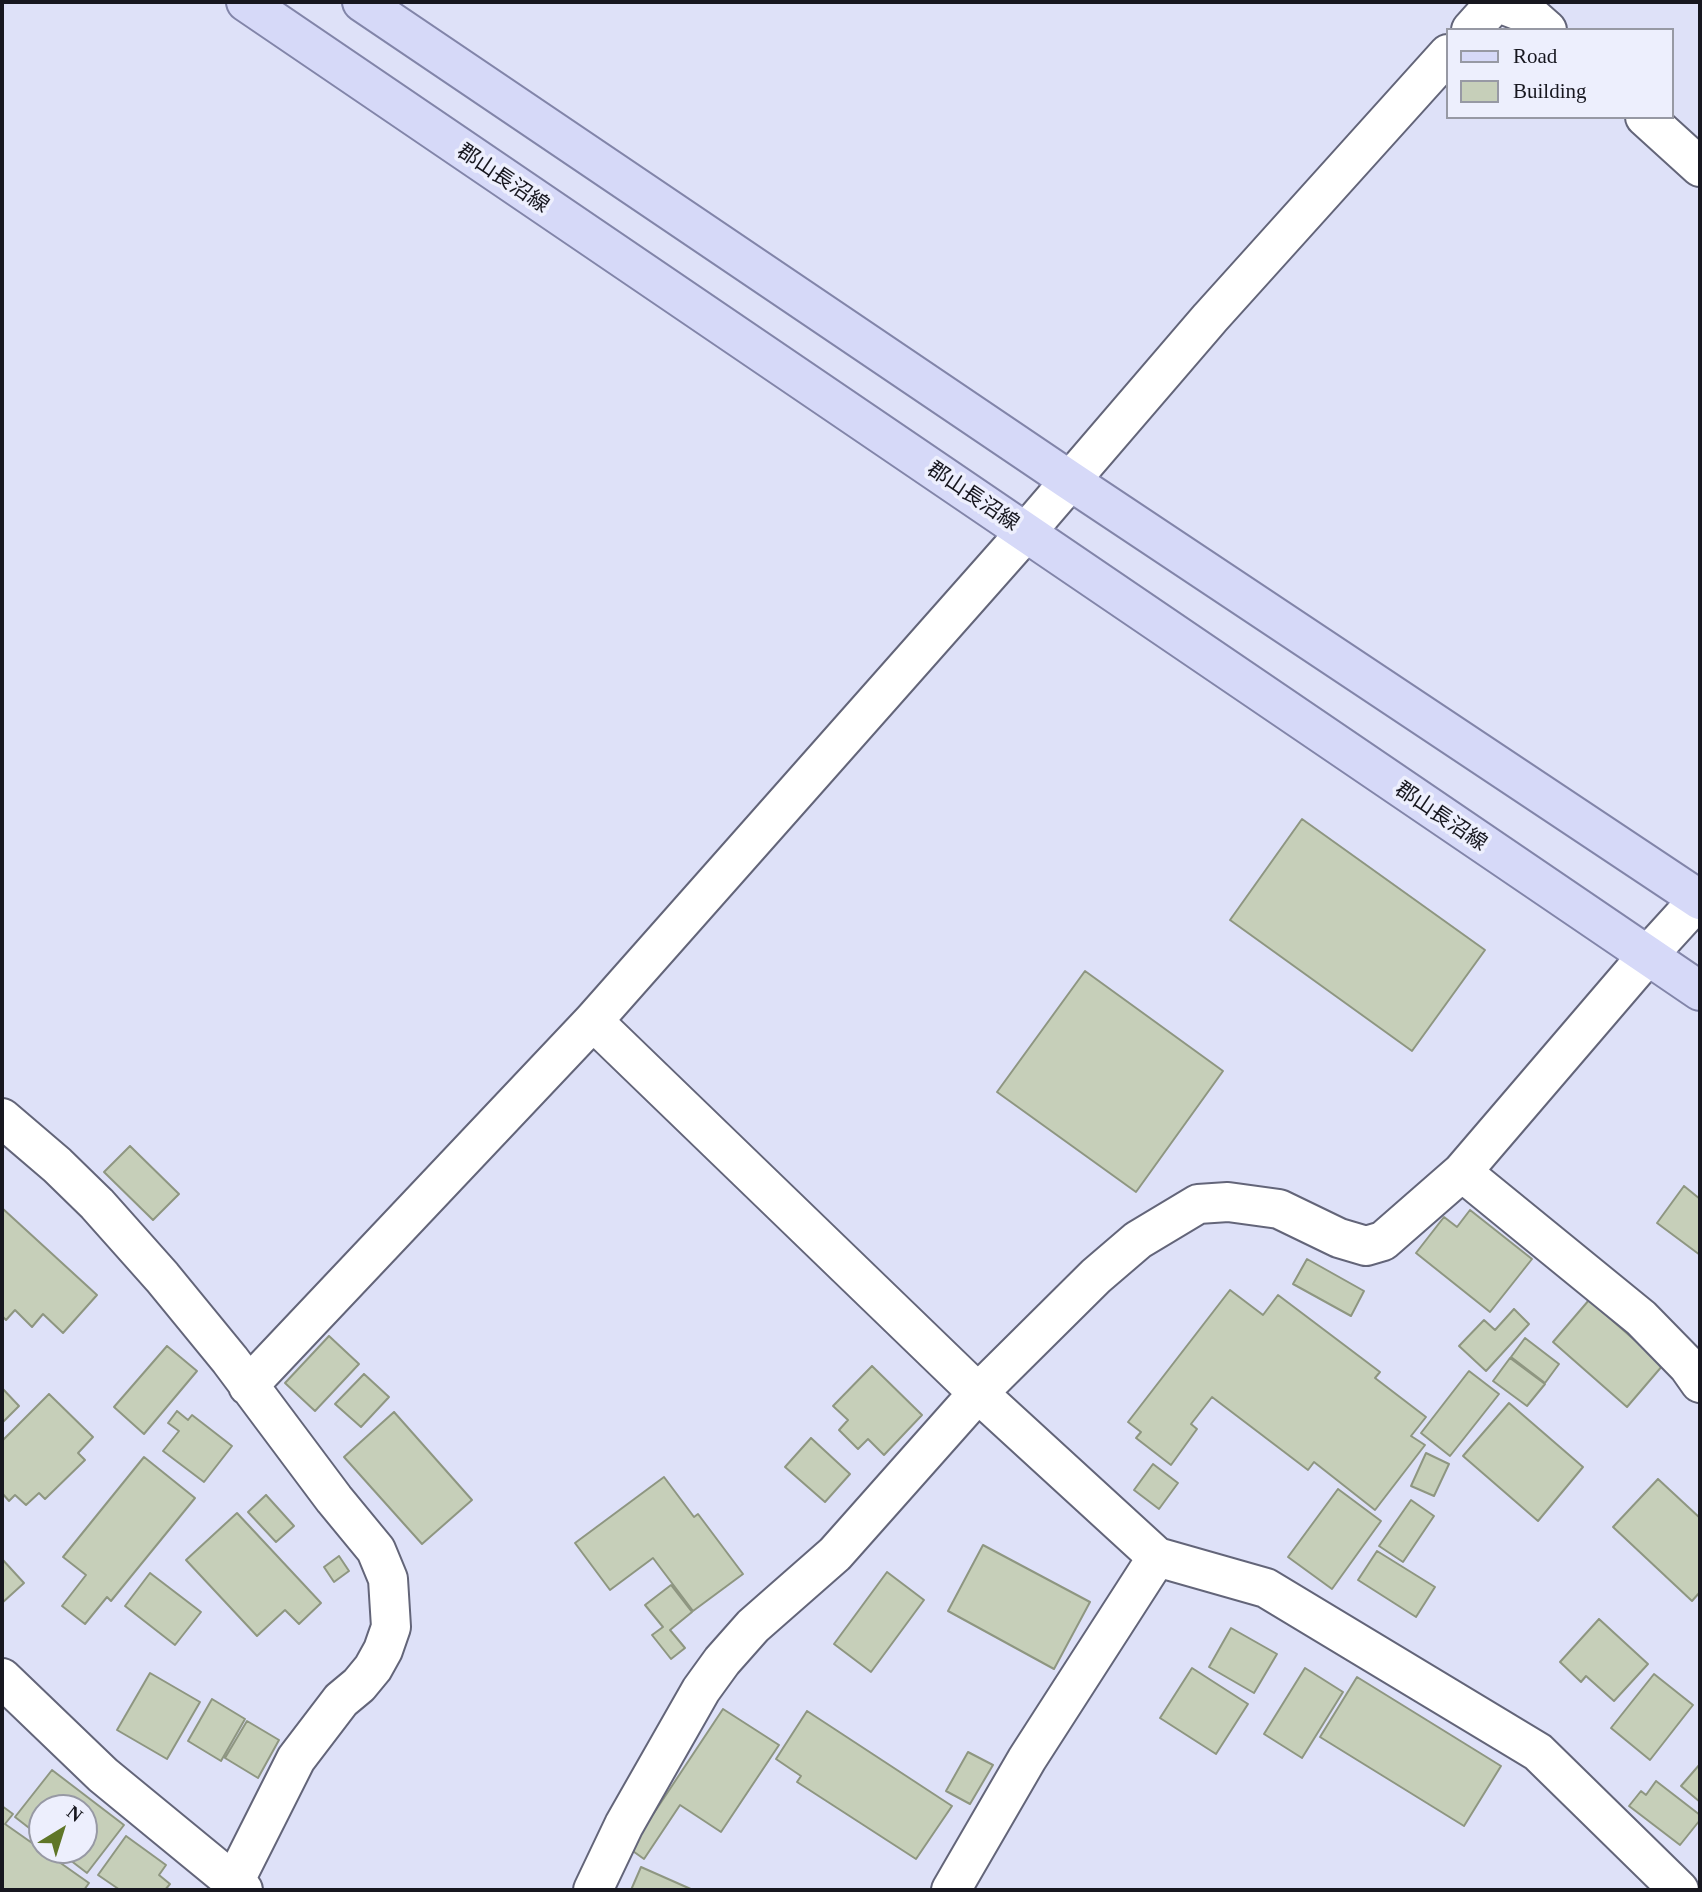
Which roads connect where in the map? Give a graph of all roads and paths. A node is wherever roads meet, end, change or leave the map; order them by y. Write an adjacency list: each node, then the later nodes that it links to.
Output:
1 (246, 2): 10 (main road, 郡山長沼線)
2 (362, 2): 9 (main road)
3 (1496, 2): 4 (street); 5 (street)
4 (1473, 28)
5 (1545, 28)
6 (1446, 56): 9 (street)
7 (1647, 119): 8 (street)
8 (1700, 167)
9 (1069, 480): 10 (street); 11 (main road)
10 (1027, 531): 12 (main road, 郡山長沼線); 14 (street)
11 (1700, 899): 12 (street)
12 (1648, 955): 13 (main road, 郡山長沼線); 16 (street)
13 (1700, 991)
14 (593, 1021): 18 (street); 19 (street)
15 (2, 1118): 18 (street)
16 (1462, 1172): 17 (street); 19 (street)
17 (1700, 1383)
18 (248, 1386): 23 (street)
19 (978, 1393): 20 (street); 24 (street)
20 (1157, 1557): 25 (street); 26 (street)
21 (2, 1678): 23 (street)
22 (1700, 1868): 26 (street)
23 (235, 1888)
24 (593, 1890)
25 (951, 1890)
26 (1681, 1890)

